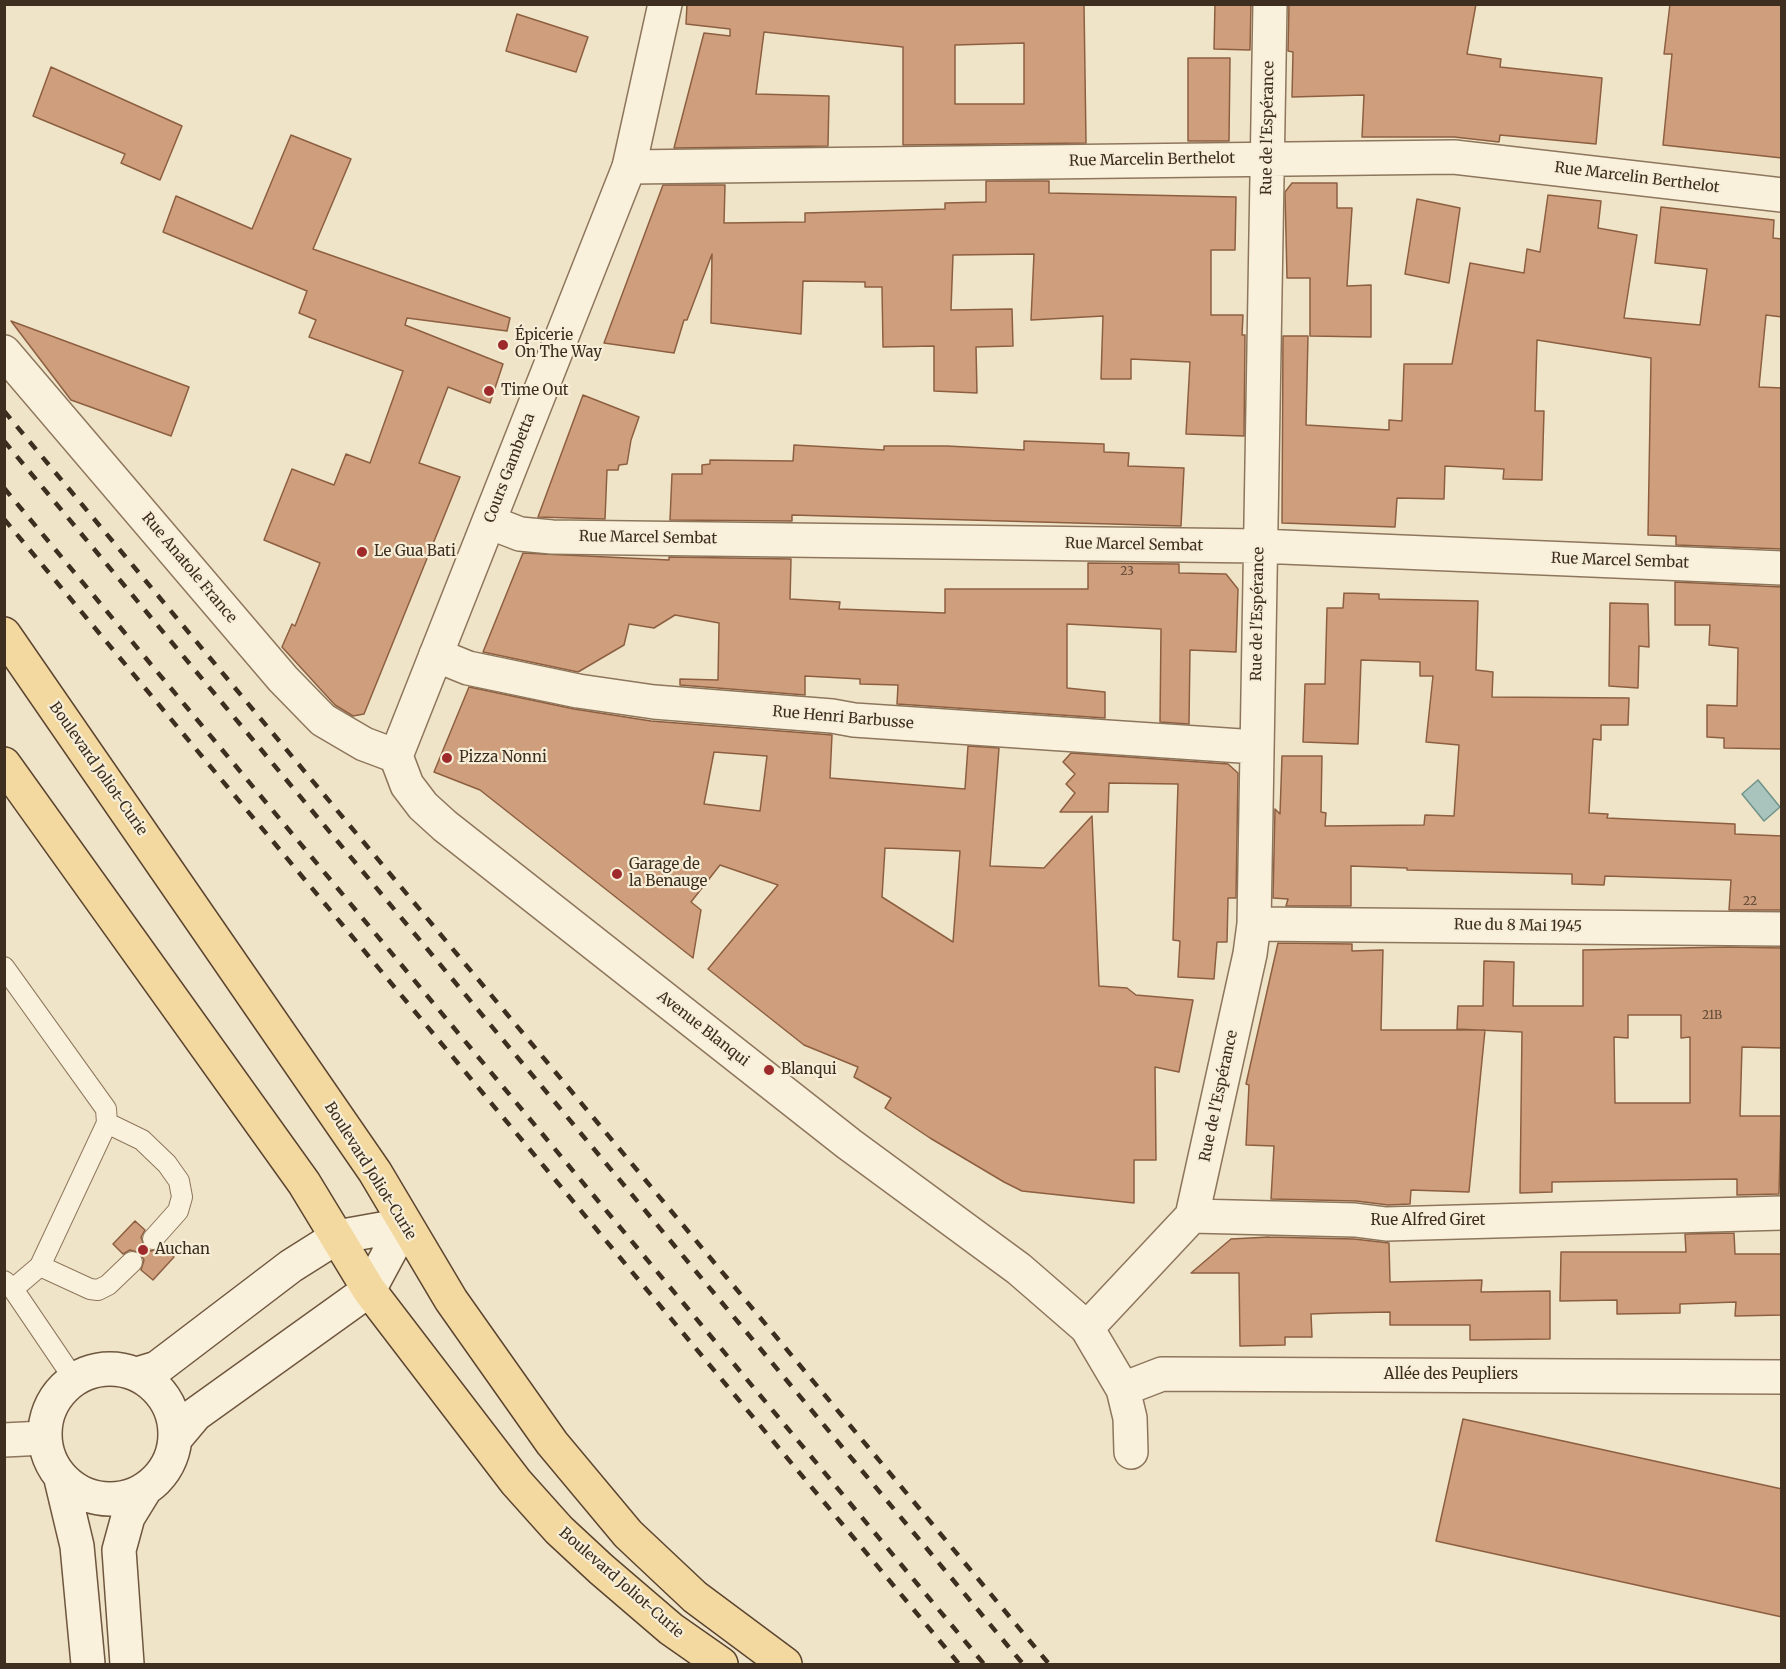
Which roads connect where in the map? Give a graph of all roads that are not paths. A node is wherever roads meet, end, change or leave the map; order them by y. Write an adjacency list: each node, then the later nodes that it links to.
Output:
1 (665, 4): 4 (street, Cours Gambetta)
2 (1270, 4): 3 (street, Rue de l'Espérance)
3 (1268, 159): 4 (street, Rue Marcelin Berthelot); 5 (street, Rue Marcelin Berthelot); 8 (street, Rue de l'Espérance)
4 (628, 167): 7 (street, Cours Gambetta)
5 (1782, 195)
6 (4, 352): 13 (street, Rue Anatole France)
7 (489, 522): 8 (street, Rue Marcel Sembat); 11 (street, Cours Gambetta)
8 (1259, 546): 9 (street, Rue Marcel Sembat); 12 (street, Rue de l'Espérance)
9 (1782, 568)
10 (4, 634): 21 (main road, Boulevard Joliot-Curie)
11 (436, 655): 12 (street, Rue Henri Barbusse); 13 (street, Cours Gambetta)
12 (1256, 747): 15 (street, Rue de l'Espérance)
13 (396, 756): 28 (street, Avenue Blanqui)
14 (4, 764): 22 (main road, Boulevard Joliot-Curie)
15 (1254, 924): 16 (street, Rue du 8 Mai 1945); 20 (street, Rue de l'Espérance)
16 (1782, 929)
17 (9, 973): 18 (lane)
18 (107, 1124): 23 (lane); 25 (lane)
19 (1782, 1213): 20 (street, Rue Alfred Giret)
20 (1192, 1216): 28 (street)
21 (404, 1225): 22 (street); 27 (street); 42 (main road, Boulevard Joliot-Curie)
22 (337, 1237): 27 (main road, Boulevard Joliot-Curie); 29 (street)
23 (153, 1239)
24 (132, 1262): 25 (lane)
25 (40, 1266): 26 (lane)
26 (9, 1285): 31 (lane)
27 (369, 1290): 34 (street); 41 (main road, Boulevard Joliot-Curie)
28 (1087, 1328): 32 (street, Avenue Blanqui)
29 (137, 1374): 31 (street); 34 (street)
30 (1782, 1377): 32 (street, Allée des Peupliers)
31 (74, 1379): 33 (street)
32 (1123, 1389): 36 (street, Avenue Blanqui)
33 (44, 1438): 35 (street); 37 (street)
34 (175, 1439): 38 (street)
35 (4, 1440)
36 (1131, 1452)
37 (61, 1479): 38 (street); 39 (street)
38 (144, 1491): 40 (street)
39 (88, 1665)
40 (128, 1665)
41 (721, 1665)
42 (785, 1665)

